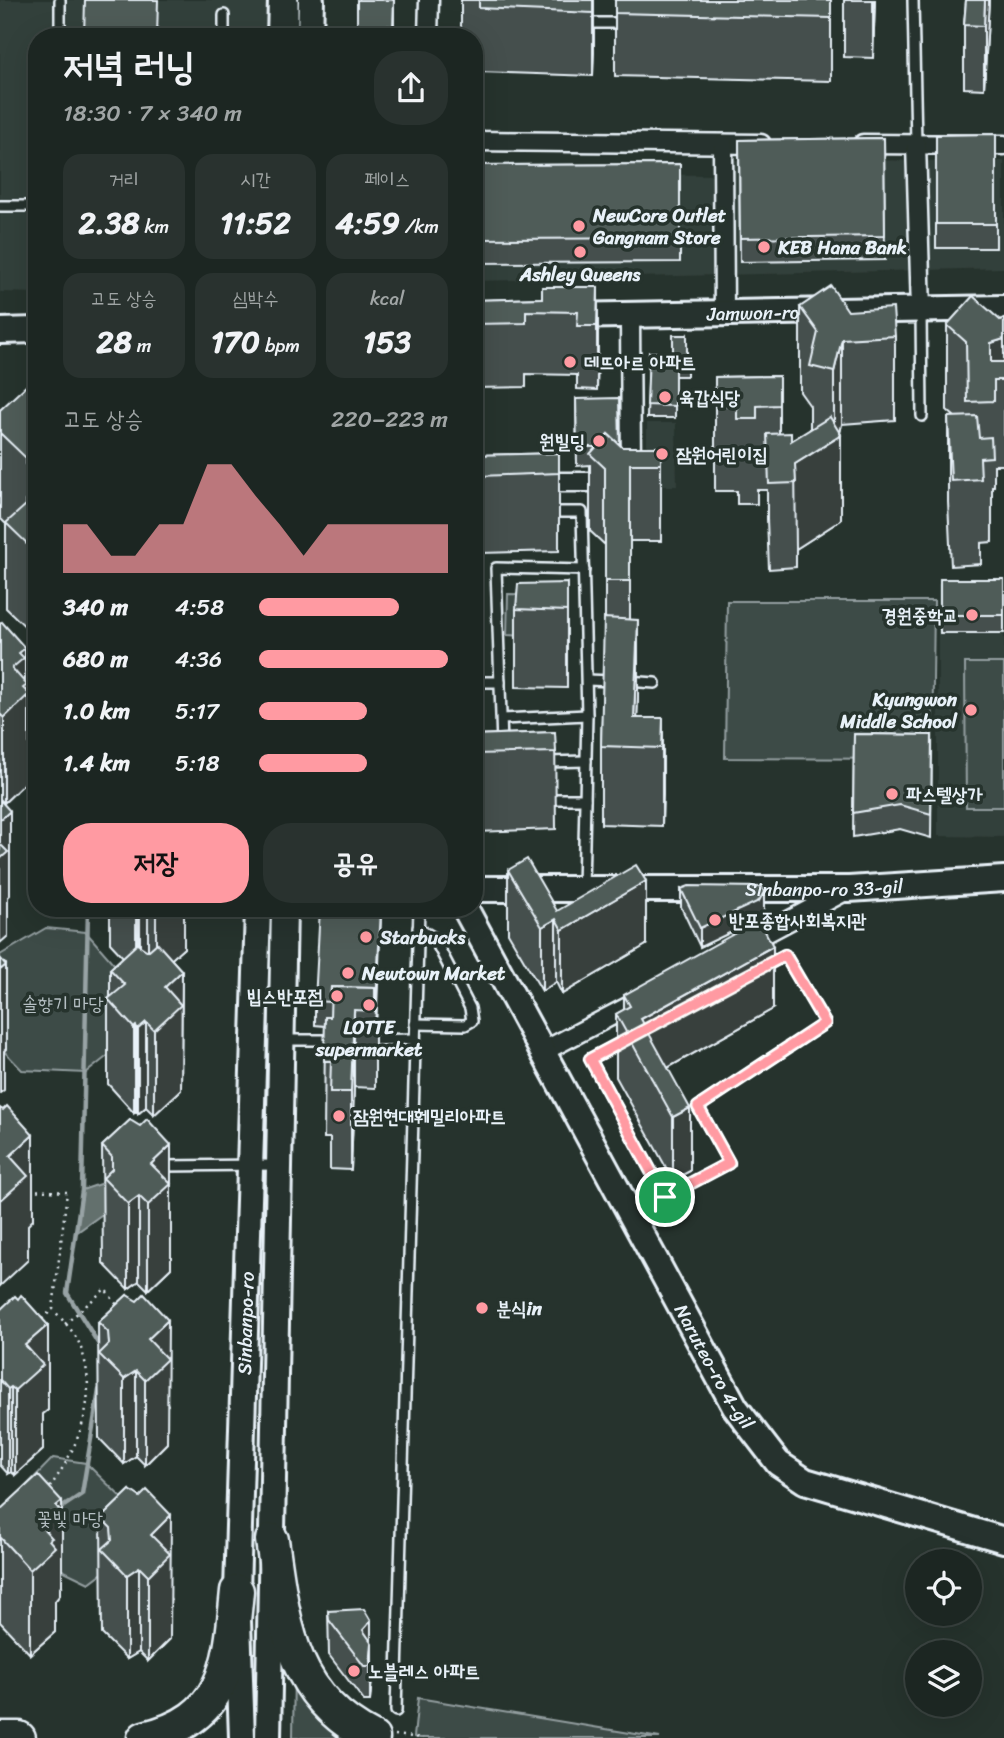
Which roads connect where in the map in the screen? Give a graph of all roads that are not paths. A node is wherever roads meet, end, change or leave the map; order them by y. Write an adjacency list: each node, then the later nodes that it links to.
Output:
1 (60, 0): 10 (lane)
2 (281, 0): 12 (main road)
3 (293, 0): 13 (lane)
4 (311, 0): 14 (main road)
5 (429, 0): 15 (street)
6 (913, 0): 20 (lane)
7 (224, 15): 11 (lane)
8 (570, 23): 9 (lane)
9 (633, 23)
10 (60, 28)
11 (224, 28)
12 (280, 28)
13 (293, 28)
14 (310, 28)
15 (428, 28)
16 (483, 141): 17 (street)
17 (723, 144): 18 (street); 26 (street)
18 (778, 144)
19 (847, 144): 20 (street)
20 (916, 144): 21 (street); 25 (street)
21 (1004, 145)
22 (0, 206): 23 (lane)
23 (28, 206)
24 (1004, 309): 25 (main road, Jamwon-ro)
25 (921, 311): 26 (main road, Jamwon-ro); 31 (lane)
26 (724, 314): 28 (main road, Jamwon-ro)
27 (539, 316): 28 (main road, Jamwon-ro)
28 (630, 316): 32 (street)
29 (28, 330): 30 (main road)
30 (0, 331)
31 (922, 416)
32 (515, 482)
33 (542, 512): 34 (lane)
34 (584, 570): 35 (lane); 37 (lane)
35 (587, 680): 38 (lane); 39 (lane)
36 (483, 682): 37 (lane)
37 (500, 682): 40 (lane)
38 (655, 682)
39 (587, 715): 40 (lane); 42 (lane)
40 (502, 719): 41 (lane)
41 (502, 753)
42 (586, 761): 43 (lane); 45 (lane)
43 (530, 763)
44 (530, 799): 45 (lane)
45 (585, 799): 47 (lane)
46 (1004, 879): 49 (main road, Sinbanpo-ro 33-gil)
47 (583, 888): 48 (main road, Sinbanpo-ro 33-gil); 49 (main road, Sinbanpo-ro 33-gil)
48 (483, 889)
49 (849, 889): 56 (street)
50 (257, 917): 65 (main road, Sinbanpo-ro)
51 (283, 917): 62 (main road, Sinbanpo-ro)
52 (283, 917): 66 (lane)
53 (419, 917): 55 (lane)
54 (470, 917): 63 (main road, Naruteo-ro 4-gil)
55 (418, 928): 59 (lane); 59 (lane)
56 (726, 954)
57 (749, 974): 67 (lane)
58 (664, 987): 63 (street)
59 (415, 1024): 61 (lane)
60 (639, 1033): 67 (lane)
61 (415, 1039): 62 (lane); 72 (lane)
62 (280, 1041): 66 (main road, Sinbanpo-ro)
63 (542, 1052): 68 (main road, Naruteo-ro 4-gil)
64 (153, 1166): 65 (lane)
65 (250, 1166): 66 (lane); 71 (main road, Sinbanpo-ro)
66 (278, 1166): 69 (main road, Sinbanpo-ro)
67 (665, 1197): 68 (lane)
68 (630, 1215): 70 (main road, Naruteo-ro 4-gil)
69 (272, 1540): 77 (main road, Sinbanpo-ro); 78 (highway)
70 (1004, 1540)
71 (237, 1591): 75 (highway); 76 (main road, Sinbanpo-ro)
72 (396, 1711)
73 (0, 1738): 74 (highway)
74 (19, 1738)
75 (144, 1738)
76 (242, 1738)
77 (268, 1738)
78 (373, 1738)

